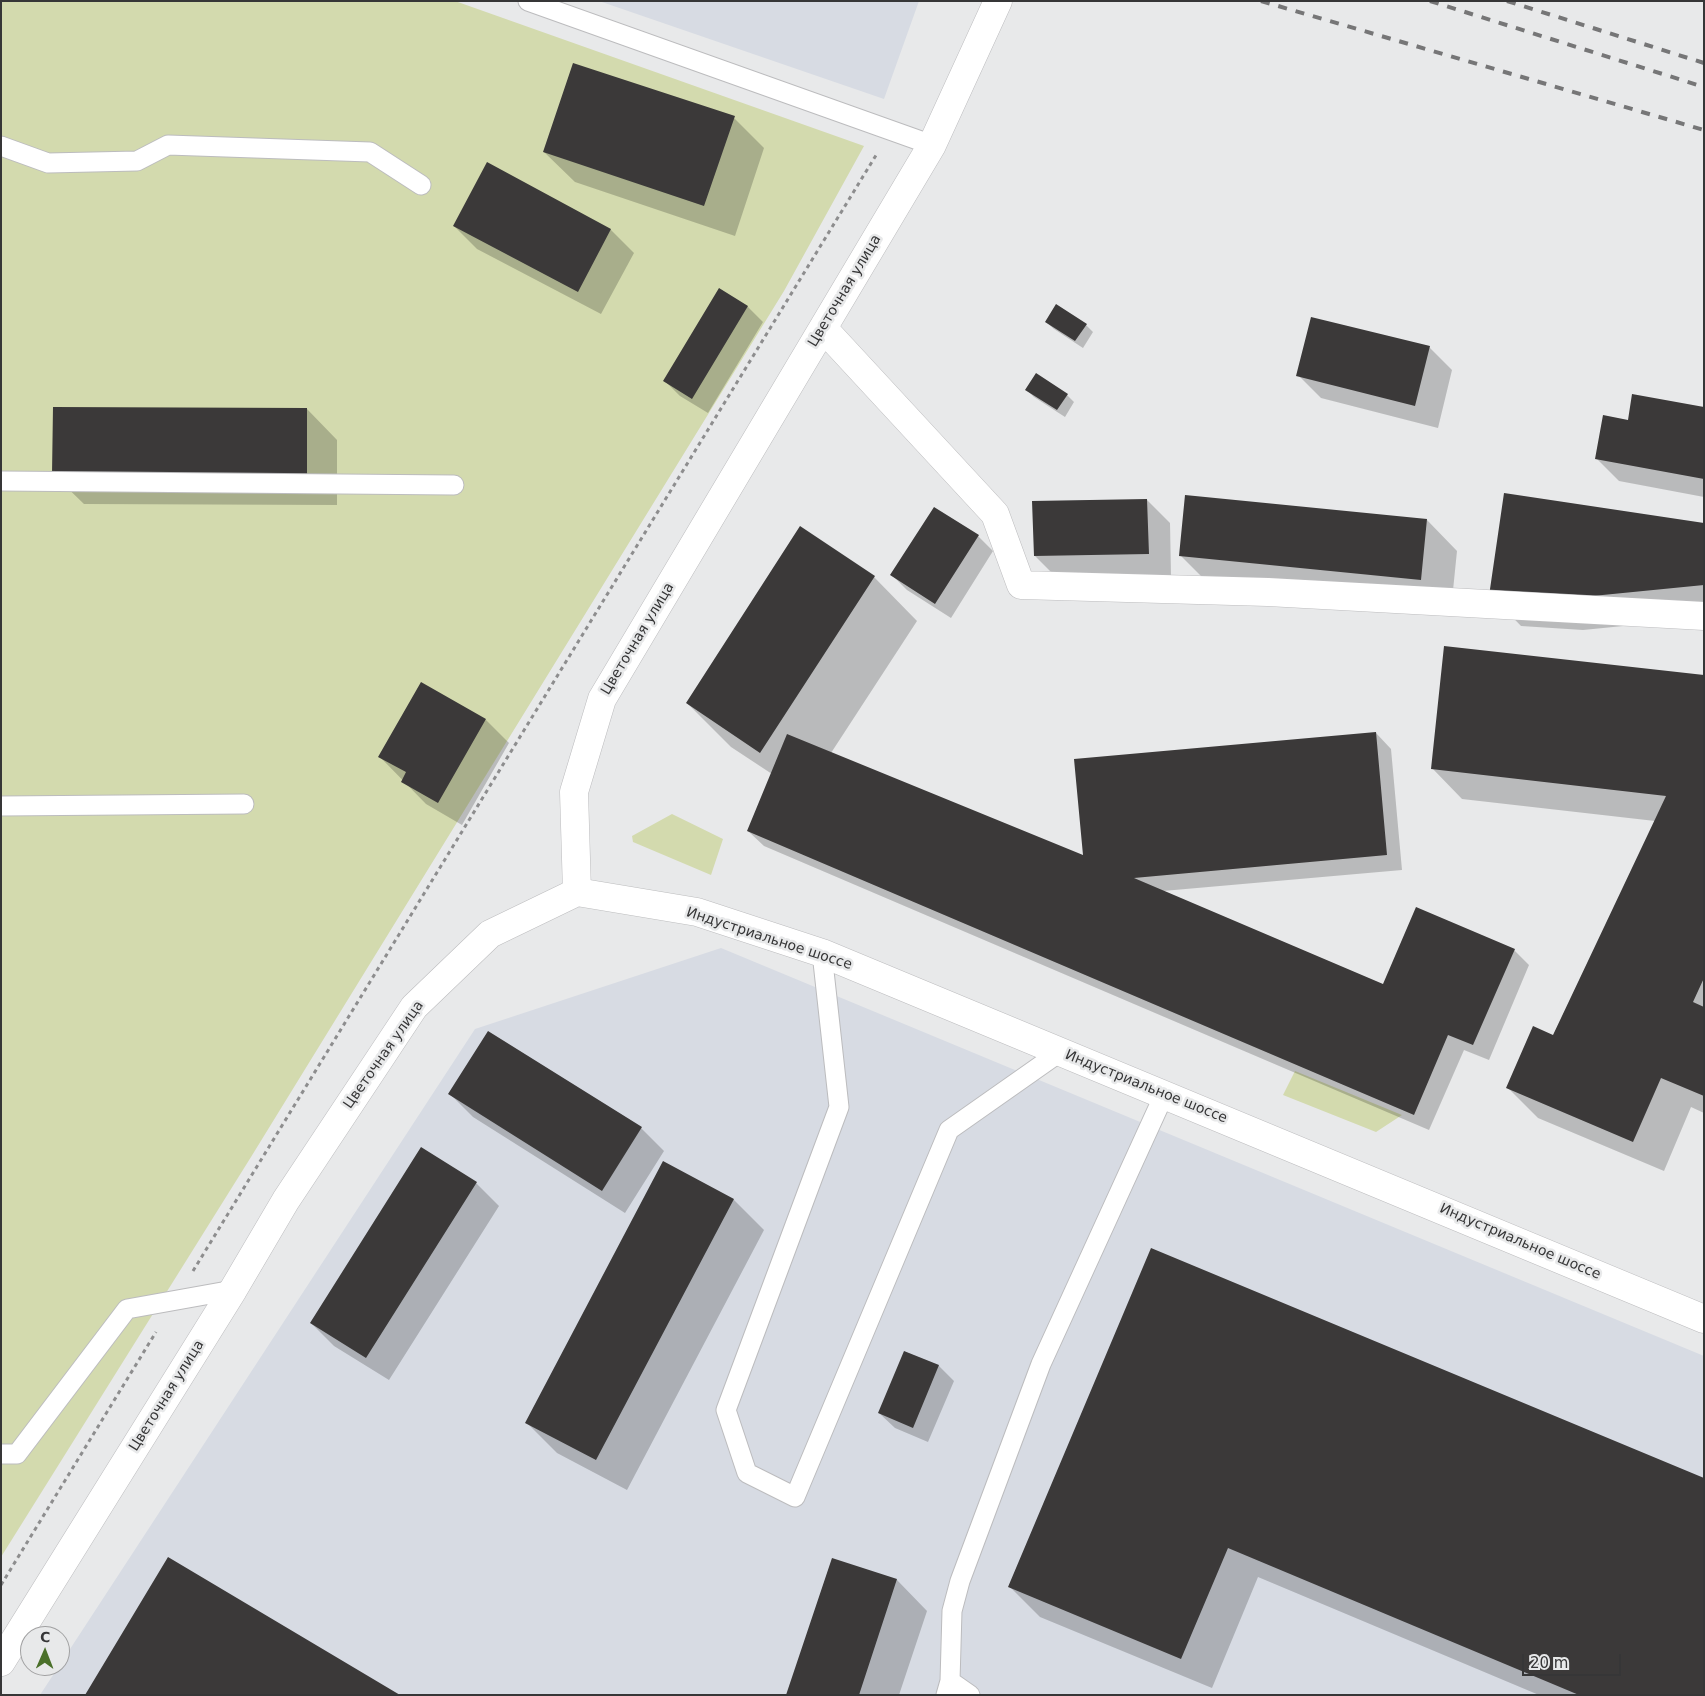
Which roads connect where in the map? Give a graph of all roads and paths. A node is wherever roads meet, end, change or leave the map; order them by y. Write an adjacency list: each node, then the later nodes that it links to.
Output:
1 (528, 1): 3 (lane)
2 (998, 1): 4 (street, Цветочная улица)
3 (891, 130): 4 (lane); 18 (path)
4 (932, 145): 7 (street, Цветочная улица)
5 (1, 146): 6 (lane)
6 (421, 185)
7 (823, 328): 10 (street); 13 (street, Цветочная улица)
8 (1, 481): 9 (lane)
9 (454, 485)
10 (1704, 616)
11 (244, 804): 12 (lane)
12 (1, 806)
13 (577, 892): 14 (street, Индустриальное шоссе); 17 (street, Цветочная улица)
14 (822, 953): 15 (street, Индустриальное шоссе); 15 (lane)
15 (1060, 1052): 16 (street, Индустриальное шоссе)
16 (1164, 1095): 19 (street, Индустриальное шоссе); 23 (lane)
17 (233, 1290): 18 (lane); 22 (street, Цветочная улица)
18 (175, 1300): 20 (lane); 21 (path)
19 (1704, 1318)
20 (1, 1454)
21 (1, 1585)
22 (1, 1662)
23 (948, 1688): 24 (lane)
24 (970, 1695)

